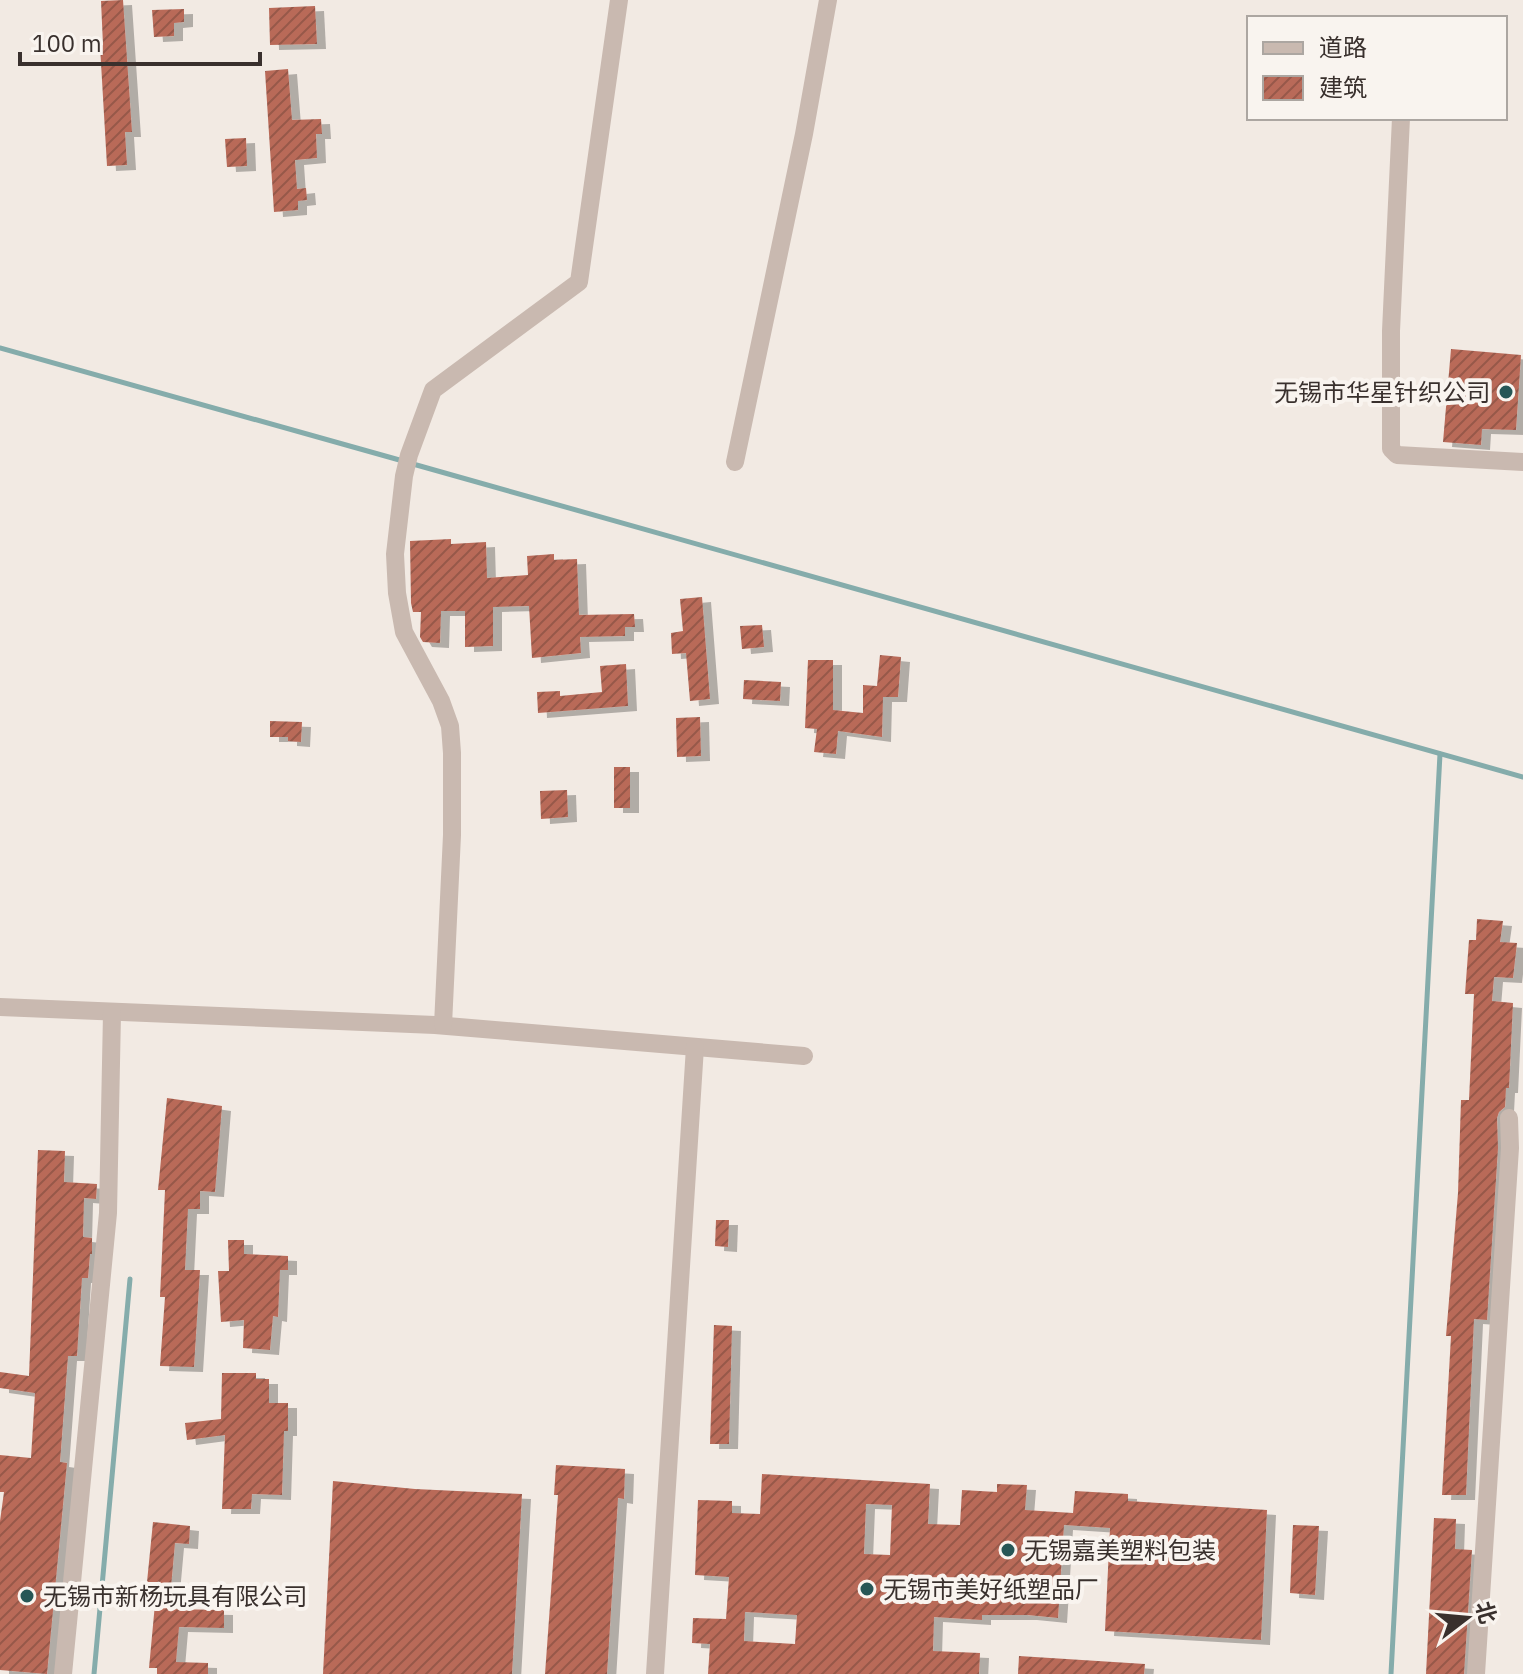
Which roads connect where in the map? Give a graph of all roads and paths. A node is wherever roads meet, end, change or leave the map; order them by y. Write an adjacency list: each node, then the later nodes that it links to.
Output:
1 (619, 0): 8 (street)
2 (828, 0): 4 (street)
3 (1401, 120): 5 (street)
4 (735, 462)
5 (1523, 462)
6 (0, 1007): 7 (street)
7 (112, 1013): 8 (street); 12 (street)
8 (443, 1025): 9 (street)
9 (695, 1047): 10 (street); 13 (street)
10 (804, 1056)
11 (1509, 1118): 14 (street)
12 (63, 1674)
13 (655, 1674)
14 (1476, 1674)

